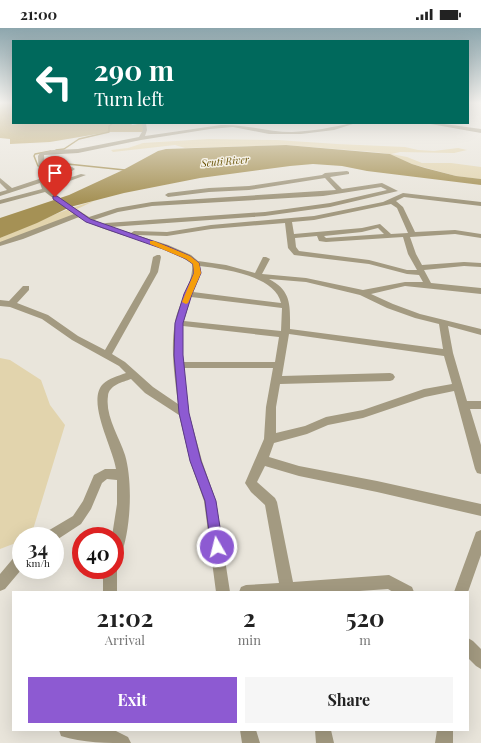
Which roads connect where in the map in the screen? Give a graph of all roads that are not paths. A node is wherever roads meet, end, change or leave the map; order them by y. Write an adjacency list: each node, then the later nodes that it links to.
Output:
1 (155, 135): 2 (street)
2 (141, 138): 3 (street)
3 (43, 167): 4 (street); 9 (street)
4 (72, 169)
5 (347, 173): 7 (street)
6 (83, 175): 11 (street)
7 (325, 175): 13 (street); 15 (street)
8 (0, 180): 10 (street)
9 (42, 180): 10 (street); 11 (street)
10 (11, 190): 14 (street)
11 (46, 190): 18 (street); 20 (street)
12 (393, 190): 13 (street); 16 (street); 23 (street)
13 (341, 192): 21 (street)
14 (0, 194)
15 (168, 195)
16 (402, 195): 17 (street); 19 (street)
17 (391, 201): 22 (street); 26 (street)
18 (0, 202)
19 (481, 204)
20 (78, 212): 21 (street); 30 (street)
21 (88, 220): 23 (street)
22 (288, 221): 24 (street); 27 (street)
23 (98, 225): 24 (street)
24 (123, 232): 33 (street)
25 (319, 234): 27 (street); 29 (street); 29 (street)
26 (410, 235): 28 (street); 29 (street); 35 (street)
27 (291, 236): 35 (street)
28 (481, 236)
29 (390, 237)
30 (0, 244)
31 (157, 257): 50 (street)
32 (266, 259): 36 (street)
33 (196, 263): 36 (street); 41 (street)
34 (481, 265): 35 (street)
35 (420, 270): 37 (street)
36 (257, 276): 39 (street); 44 (street)
37 (428, 284): 39 (street); 40 (street)
38 (26, 288): 43 (street)
39 (363, 293): 45 (street)
40 (481, 293)
41 (188, 294): 44 (street); 46 (street)
42 (0, 303): 43 (street)
43 (11, 304): 50 (street)
44 (286, 306): 47 (street)
45 (443, 322): 48 (street); 49 (street)
46 (179, 323): 47 (street); 52 (street)
47 (285, 332): 49 (street); 51 (street)
48 (481, 332)
49 (448, 353): 56 (street)
50 (108, 354): 53 (street)
51 (279, 364): 52 (street); 55 (street)
52 (180, 365): 59 (street)
53 (132, 375): 59 (street); 63 (street)
54 (390, 377): 55 (street)
55 (277, 380): 60 (street)
56 (458, 387): 57 (street); 60 (street)
57 (463, 405): 58 (street); 62 (street)
58 (481, 405)
59 (184, 413): 72 (street)
60 (270, 439): 61 (street)
61 (262, 460): 64 (street); 73 (street)
62 (481, 469)
63 (123, 475): 65 (street); 66 (street)
64 (481, 510)
65 (121, 527)
66 (64, 528)
67 (481, 536): 75 (street)
68 (12, 570): 70 (street)
69 (110, 579): 71 (street)
70 (0, 584)
71 (110, 591)
72 (223, 591)
73 (288, 591): 74 (street)
74 (405, 591)
75 (461, 591)
76 (469, 647): 77 (street)
77 (481, 661)
78 (73, 731): 82 (street)
79 (248, 731): 83 (street)
80 (323, 731): 84 (street)
81 (445, 731): 85 (street)
82 (122, 743)
83 (251, 743)
84 (325, 743)
85 (444, 743)

